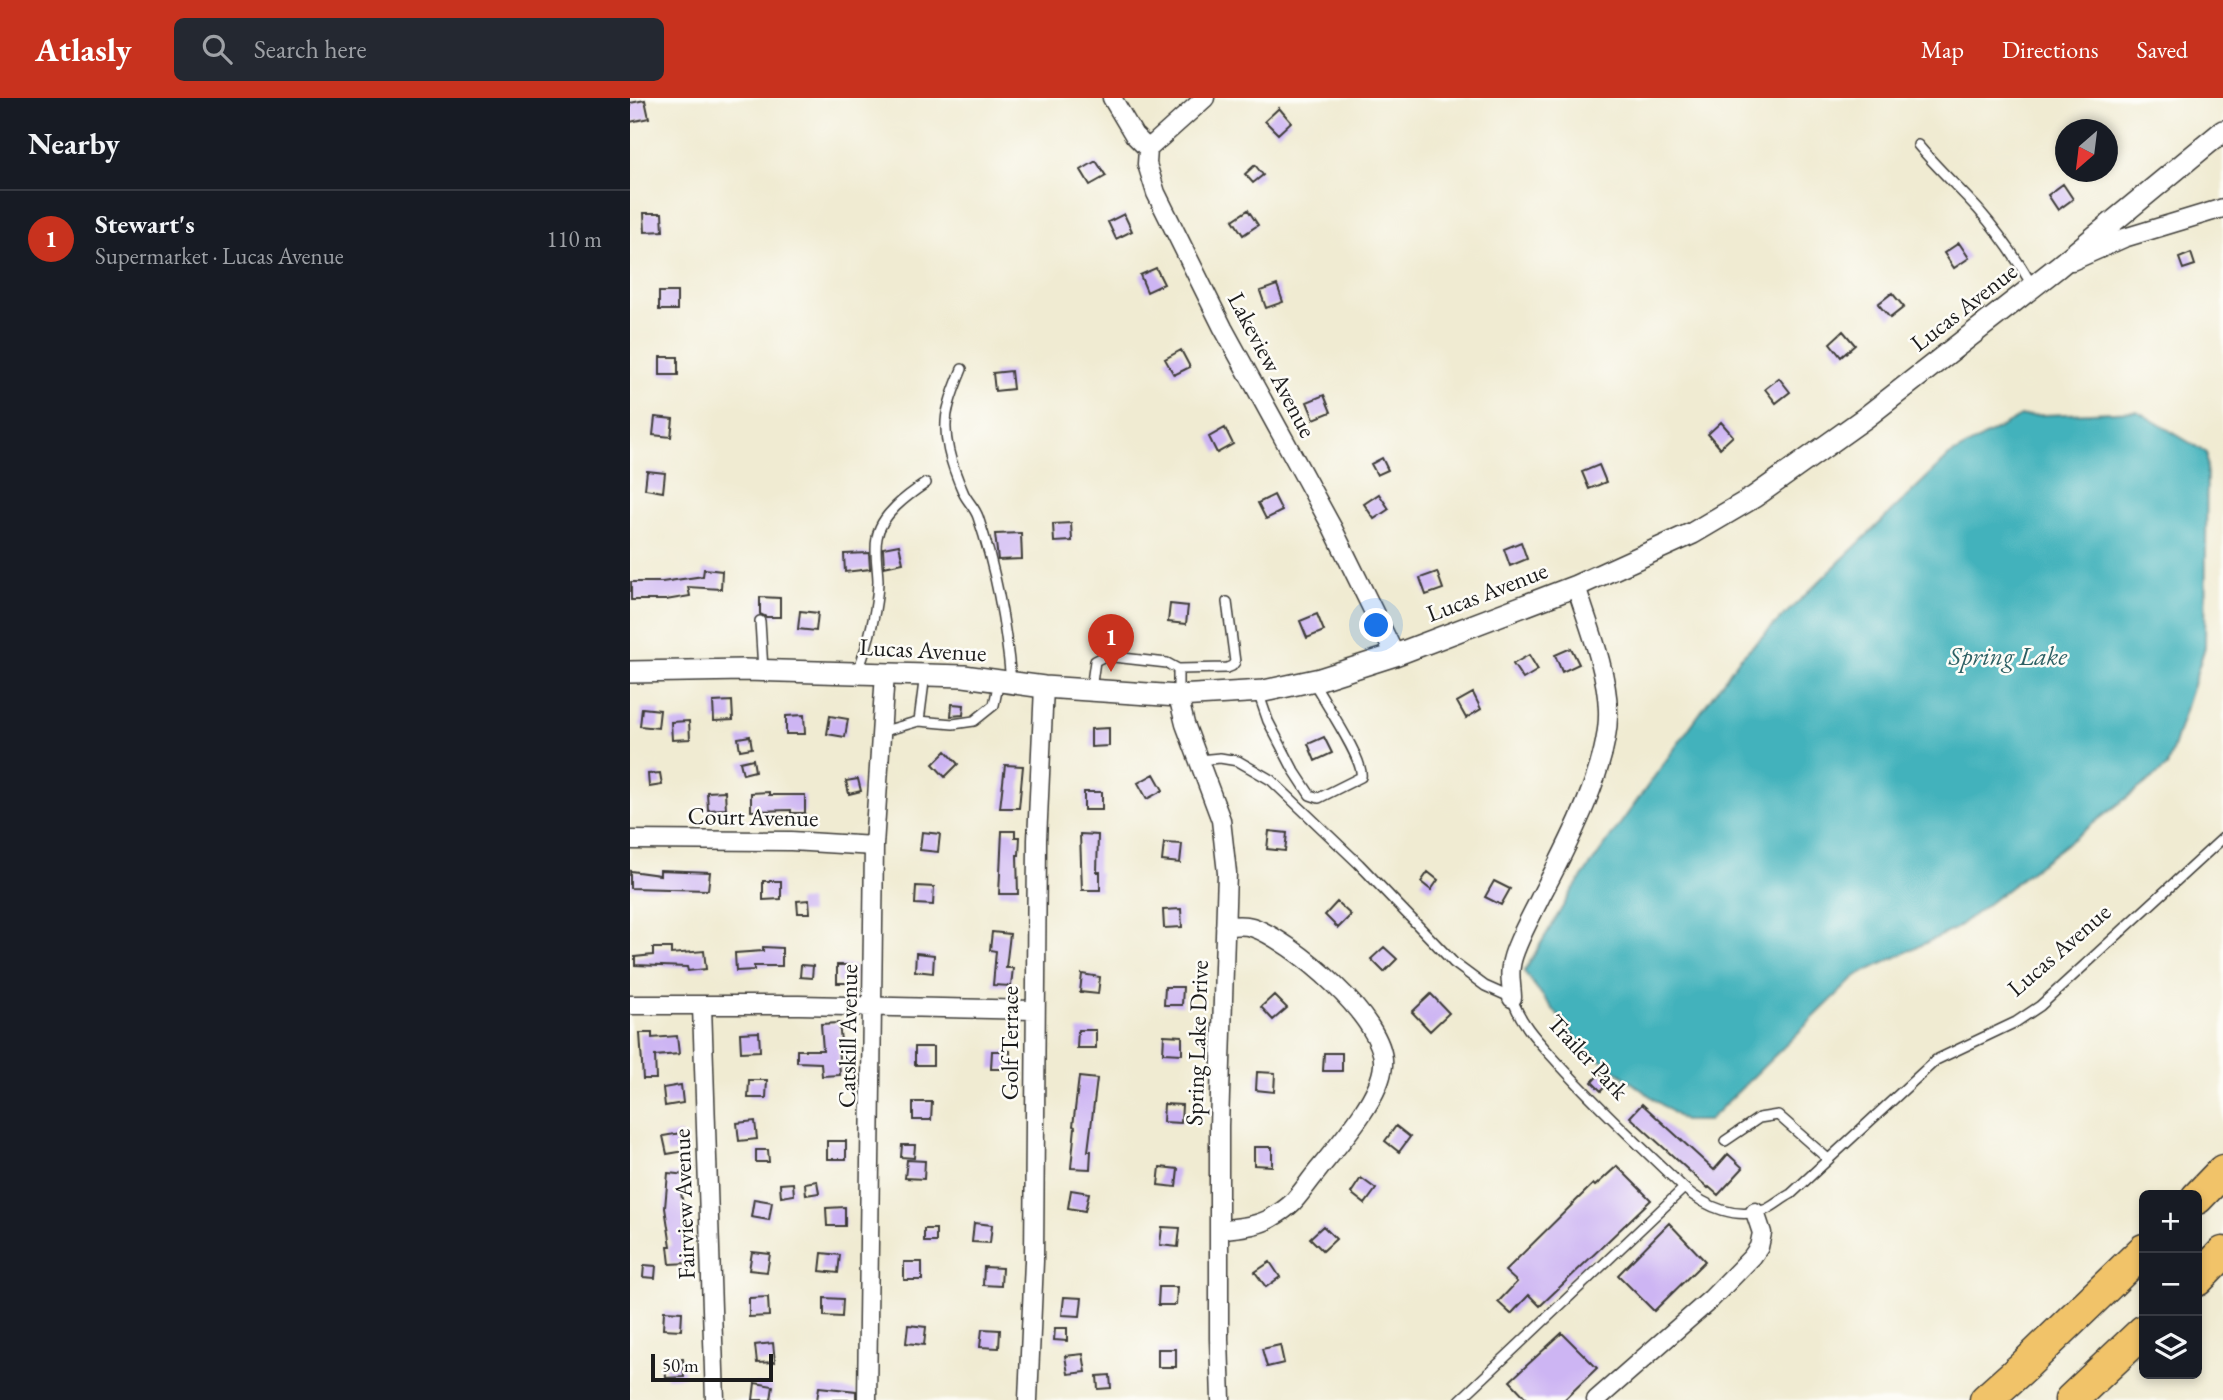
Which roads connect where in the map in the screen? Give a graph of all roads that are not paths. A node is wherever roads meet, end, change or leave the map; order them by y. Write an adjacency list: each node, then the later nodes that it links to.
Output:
1 (1112, 98): 5 (street)
2 (1205, 98): 5 (street)
3 (2223, 131): 7 (street, Lucas Avenue)
4 (1918, 145): 8 (lane)
5 (1148, 149): 14 (street, Lakeview Avenue)
6 (2223, 208): 7 (street)
7 (2058, 267): 8 (street, Lucas Avenue)
8 (2033, 287): 11 (street, Lucas Avenue)
9 (962, 369): 21 (lane)
10 (926, 483): 18 (lane)
11 (1576, 586): 14 (street, Lucas Avenue); 34 (street)
12 (1227, 602): 15 (lane)
13 (760, 621): 16 (lane)
14 (1395, 655): 22 (street, Lucas Avenue)
15 (1178, 669): 24 (lane); 26 (lane)
16 (769, 670): 17 (street, Lucas Avenue); 18 (street, Lucas Avenue)
17 (630, 672)
18 (857, 673): 19 (street, Lucas Avenue)
19 (885, 673): 20 (street, Lucas Avenue); 28 (street, Catskill Avenue)
20 (925, 674): 21 (street, Lucas Avenue); 27 (lane)
21 (1005, 681): 23 (street, Lucas Avenue); 27 (lane)
22 (1313, 681): 25 (street, Lucas Avenue); 25 (lane)
23 (1044, 687): 24 (street, Lucas Avenue); 38 (street, Golf Terrace)
24 (1091, 690): 26 (street, Lucas Avenue)
25 (1258, 692): 26 (street, Lucas Avenue)
26 (1178, 696): 29 (street, Spring Lake Drive)
27 (919, 721): 28 (lane)
28 (881, 732): 32 (street, Catskill Avenue)
29 (1199, 760): 33 (street, Spring Lake Drive); 34 (lane)
30 (2223, 838): 40 (lane, Lucas Avenue)
31 (630, 841): 32 (street, Court Avenue)
32 (874, 846): 37 (street, Catskill Avenue)
33 (1225, 926): 45 (street, Spring Lake Drive); 45 (street)
34 (1513, 998): 42 (lane, Trailer Park)
35 (630, 1005): 36 (street)
36 (702, 1006): 37 (street); 50 (street, Fairview Avenue)
37 (873, 1007): 38 (street); 51 (street, Catskill Avenue)
38 (1035, 1010): 52 (street, Golf Terrace)
39 (1725, 1141): 40 (lane)
40 (1828, 1159): 44 (lane, Lucas Avenue)
41 (2223, 1171): 43 (highway)
42 (1684, 1188): 44 (lane, Trailer Park); 54 (lane)
43 (2202, 1193)
44 (1755, 1212): 55 (street)
45 (1219, 1230): 53 (street, Spring Lake Drive)
46 (2141, 1253): 56 (highway)
47 (2223, 1253): 48 (highway)
48 (2202, 1275)
49 (2139, 1336): 57 (highway)
50 (715, 1400)
51 (867, 1400)
52 (1028, 1400)
53 (1221, 1400)
54 (1460, 1400)
55 (1596, 1400)
56 (1986, 1400)
57 (2071, 1400)

